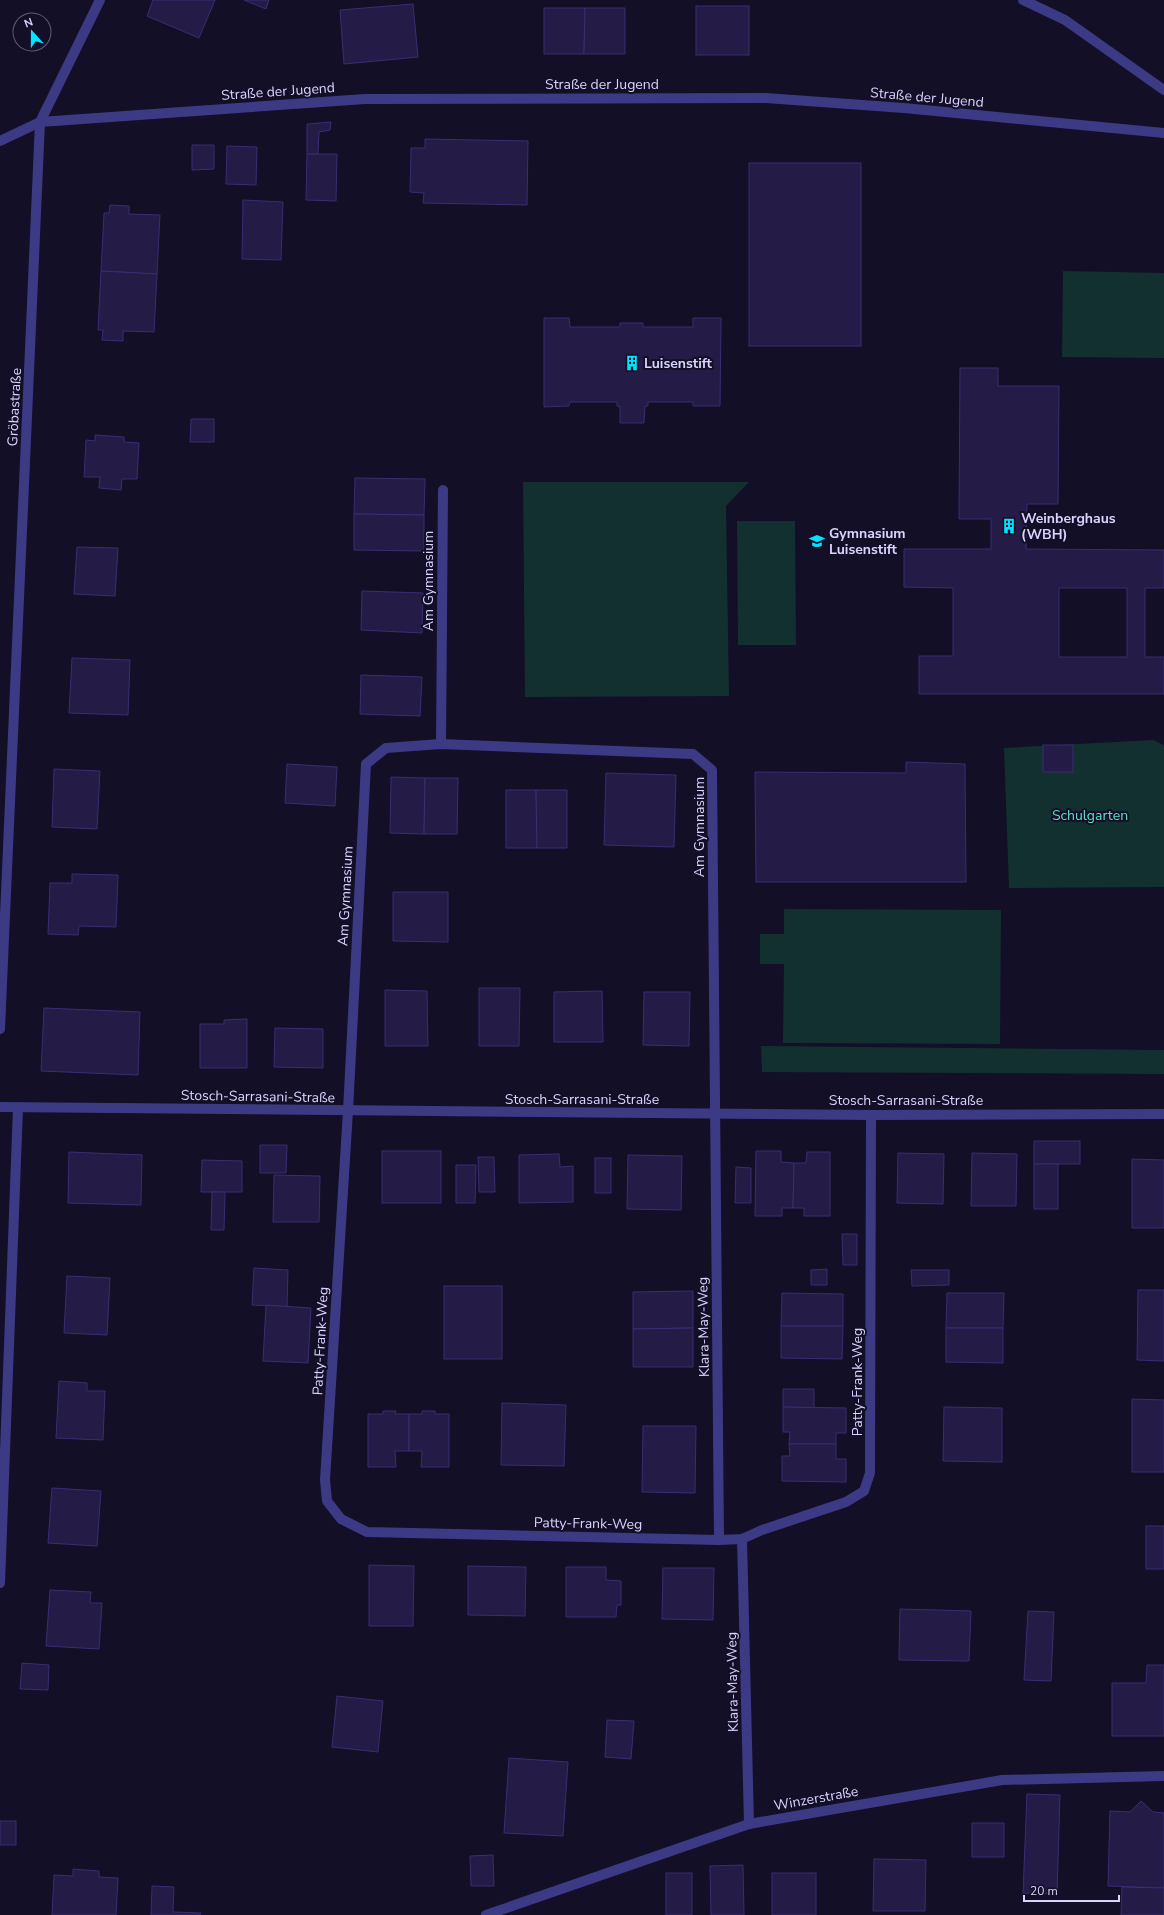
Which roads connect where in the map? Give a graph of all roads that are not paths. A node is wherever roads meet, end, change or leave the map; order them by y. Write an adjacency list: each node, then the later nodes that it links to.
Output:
1 (100, 0): 4 (street)
2 (1023, 0): 3 (street)
3 (1164, 90)
4 (40, 122): 5 (street, Straße der Jugend); 6 (street); 9 (street, Gröbastraße)
5 (1164, 133)
6 (0, 141)
7 (443, 490): 8 (street, Am Gymnasium)
8 (441, 744): 12 (street, Am Gymnasium); 13 (street, Am Gymnasium)
9 (0, 1029)
10 (0, 1106): 11 (street, Stosch-Sarrasani-Straße)
11 (18, 1108): 12 (street, Stosch-Sarrasani-Straße); 18 (street)
12 (348, 1111): 13 (street, Stosch-Sarrasani-Straße); 16 (street, Patty-Frank-Weg)
13 (714, 1114): 15 (street, Stosch-Sarrasani-Straße); 16 (street, Klara-May-Weg)
14 (1164, 1114): 15 (street, Stosch-Sarrasani-Straße)
15 (871, 1115): 17 (street, Patty-Frank-Weg)
16 (719, 1540): 17 (street, Patty-Frank-Weg)
17 (742, 1540): 20 (street, Klara-May-Weg)
18 (0, 1583)
19 (1164, 1776): 20 (street, Winzerstraße)
20 (749, 1824): 21 (street, Winzerstraße)
21 (486, 1915)

